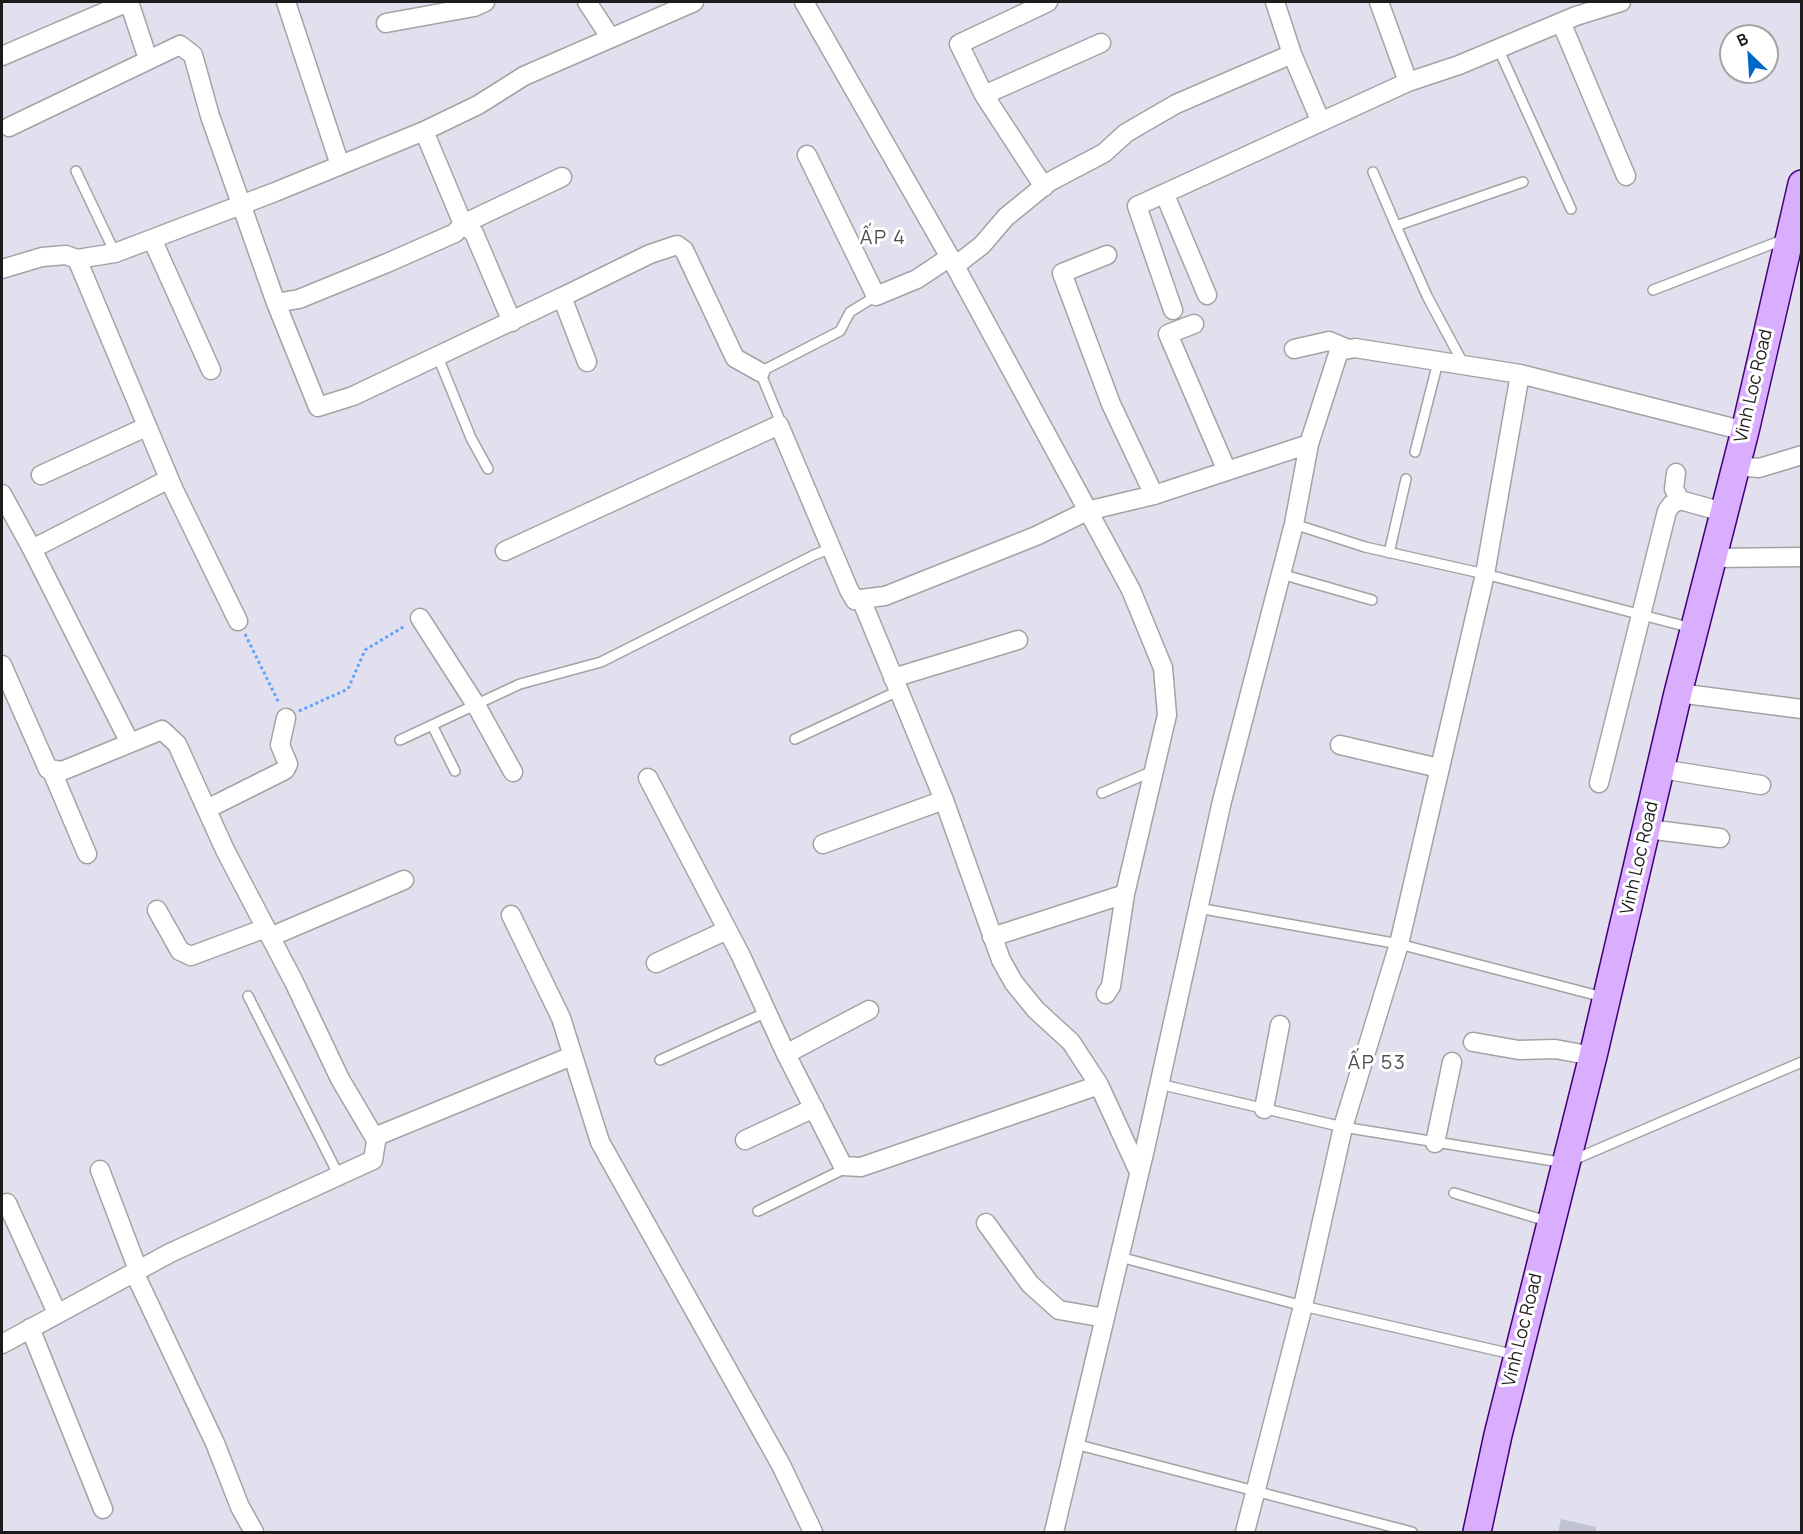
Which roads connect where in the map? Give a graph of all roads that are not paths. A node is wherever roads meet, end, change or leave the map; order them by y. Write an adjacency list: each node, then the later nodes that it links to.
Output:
1 (129, 2): 17 (street); 18 (street)
2 (286, 2): 25 (street)
3 (484, 2): 12 (street)
4 (587, 2): 13 (street)
5 (694, 2): 13 (street)
6 (804, 2): 43 (street)
7 (1048, 2): 20 (street)
8 (1277, 2): 16 (street)
9 (1379, 2): 19 (street)
10 (1621, 2): 11 (street)
11 (1569, 13): 15 (street); 28 (street)
12 (386, 23)
13 (609, 37): 23 (street)
14 (1101, 43): 20 (street)
15 (1498, 48): 19 (street); 35 (lane)
16 (1292, 54): 21 (street); 32 (street)
17 (2, 56)
18 (148, 59): 22 (street); 34 (street)
19 (1408, 82): 21 (street)
20 (984, 95): 32 (street)
21 (1320, 120): 33 (street)
22 (9, 127)
23 (424, 131): 25 (street); 36 (street)
24 (807, 155): 47 (street)
25 (340, 165): 34 (street)
26 (76, 171): 40 (lane)
27 (1372, 172): 37 (lane)
28 (1626, 176)
29 (562, 177): 36 (street)
30 (1523, 182): 37 (lane)
31 (1802, 184): 39 (main road, Vinh Loc Road)
32 (1044, 187): 43 (street)
33 (1165, 195): 46 (street); 50 (street)
34 (242, 205): 38 (street); 49 (street)
35 (1571, 209)
36 (463, 224): 49 (street); 51 (street)
37 (1396, 226): 58 (lane)
38 (152, 239): 40 (street); 59 (street)
39 (1792, 245): 45 (lane); 64 (main road, Vinh Loc Road)
40 (115, 253): 42 (street)
41 (1107, 255): 76 (street)
42 (77, 259): 44 (street); 63 (street)
43 (953, 261): 47 (street); 78 (street)
44 (2, 269)
45 (1653, 290)
46 (1207, 295)
47 (876, 296): 60 (lane)
48 (562, 297): 51 (street); 56 (street); 60 (street)
49 (276, 303): 55 (street)
50 (1173, 310)
51 (512, 322): 55 (street)
52 (1194, 324): 70 (street)
53 (1294, 349): 54 (street)
54 (1348, 350): 57 (street); 65 (street)
55 (438, 357): 69 (lane)
56 (587, 362)
57 (1438, 362): 58 (street); 66 (lane)
58 (1464, 365): 61 (street)
59 (211, 370)
60 (760, 372): 62 (lane)
61 (1520, 374): 64 (street); 88 (street)
62 (779, 425): 81 (street); 83 (street)
63 (146, 427): 72 (street); 73 (street)
64 (1745, 431): 68 (main road, Vinh Loc Road)
65 (1310, 444): 70 (street); 80 (street)
66 (1415, 452)
67 (1802, 455): 68 (street)
68 (1735, 465): 79 (main road, Vinh Loc Road)
69 (488, 468)
70 (1227, 471): 76 (street)
71 (1676, 473): 77 (street)
72 (41, 475)
73 (169, 479): 82 (street); 93 (street)
74 (1406, 479): 84 (lane)
75 (2, 494): 82 (street)
76 (1154, 495): 78 (street)
77 (1680, 500): 79 (street); 91 (street)
78 (1087, 511): 89 (street); 111 (street)
79 (1723, 512): 86 (main road, Vinh Loc Road)
80 (1294, 524): 84 (lane); 87 (street)
81 (832, 548): 89 (street); 99 (lane)
82 (32, 549): 105 (street)
83 (505, 551)
84 (1389, 553): 88 (lane)
85 (1802, 557): 86 (street)
86 (1712, 558): 94 (main road, Vinh Loc Road)
87 (1281, 573): 90 (lane); 125 (street)
88 (1485, 574): 91 (lane); 107 (street)
89 (861, 599): 97 (street)
90 (1372, 600)
91 (1641, 614): 94 (lane); 114 (street)
92 (420, 618): 99 (street)
93 (238, 621)
94 (1694, 629): 98 (main road, Vinh Loc Road)
95 (1018, 640): 97 (street)
96 (2, 665): 108 (street)
97 (896, 684): 103 (lane); 117 (street)
98 (1678, 693): 100 (street); 109 (main road, Vinh Loc Road)
99 (476, 705): 102 (lane); 112 (street)
100 (1802, 709)
101 (286, 718): 118 (street)
102 (432, 725): 104 (lane); 110 (lane)
103 (795, 739)
104 (400, 740)
105 (130, 743): 108 (street); 118 (street)
106 (1340, 745): 107 (street)
107 (1439, 768): 131 (street)
108 (51, 769): 122 (street)
109 (1661, 769): 115 (street); 119 (main road, Vinh Loc Road)
110 (455, 771)
111 (1153, 771): 116 (lane); 124 (street)
112 (513, 772)
113 (648, 778): 128 (street)
114 (1599, 783)
115 (1761, 785)
116 (1102, 793)
117 (944, 800): 121 (street); 130 (street)
118 (207, 809): 129 (street)
119 (1647, 829): 120 (street); 135 (main road, Vinh Loc Road)
120 (1720, 838)
121 (823, 844)
122 (87, 854)
123 (404, 880): 129 (street)
124 (1125, 894): 130 (street); 133 (street)
125 (1198, 908): 131 (lane); 147 (street)
126 (158, 910): 129 (street)
127 (511, 915): 141 (street)
128 (727, 930): 132 (street); 137 (street)
129 (268, 933): 151 (street)
130 (992, 937): 146 (street)
131 (1399, 944): 135 (lane); 150 (street)
132 (656, 963)
133 (1106, 994)
134 (249, 996): 158 (lane)
135 (1607, 998): 142 (main road, Vinh Loc Road)
136 (869, 1010): 140 (street)
137 (767, 1012): 140 (street); 143 (lane)
138 (1280, 1025): 149 (street)
139 (1473, 1042): 142 (street)
140 (786, 1054): 148 (street)
141 (572, 1056): 151 (street); 176 (street)
142 (1593, 1056): 154 (main road, Vinh Loc Road)
143 (660, 1060)
144 (1452, 1062): 153 (street)
145 (1802, 1062): 154 (lane)
146 (1099, 1084): 155 (street); 157 (street)
147 (1159, 1084): 149 (lane); 157 (street)
148 (814, 1108): 152 (street); 155 (street)
149 (1264, 1109): 150 (lane)
150 (1343, 1126): 153 (lane); 166 (street)
151 (376, 1140): 158 (street)
152 (745, 1140)
153 (1435, 1143): 154 (lane)
154 (1566, 1163): 162 (main road, Vinh Loc Road)
155 (846, 1168): 161 (lane)
156 (100, 1170): 165 (street)
157 (1139, 1172): 164 (street)
158 (339, 1176): 165 (street)
159 (1454, 1193): 162 (lane)
160 (7, 1203): 167 (street)
161 (758, 1211)
162 (1550, 1222): 171 (main road, Vinh Loc Road)
163 (986, 1223): 168 (street)
164 (1120, 1257): 166 (lane); 168 (street)
165 (136, 1271): 167 (street); 175 (street)
166 (1303, 1306): 171 (lane); 173 (street)
167 (57, 1313): 169 (street)
168 (1105, 1318): 172 (street)
169 (30, 1328): 170 (street); 174 (street)
170 (2, 1344)
171 (1517, 1355): 180 (main road, Vinh Loc Road)
172 (1075, 1444): 173 (lane); 177 (street)
173 (1254, 1491): 178 (street); 179 (lane)
174 (103, 1509)
175 (250, 1531)
176 (813, 1533)
177 (1054, 1533)
178 (1245, 1533)
179 (1412, 1533)
180 (1477, 1533)

